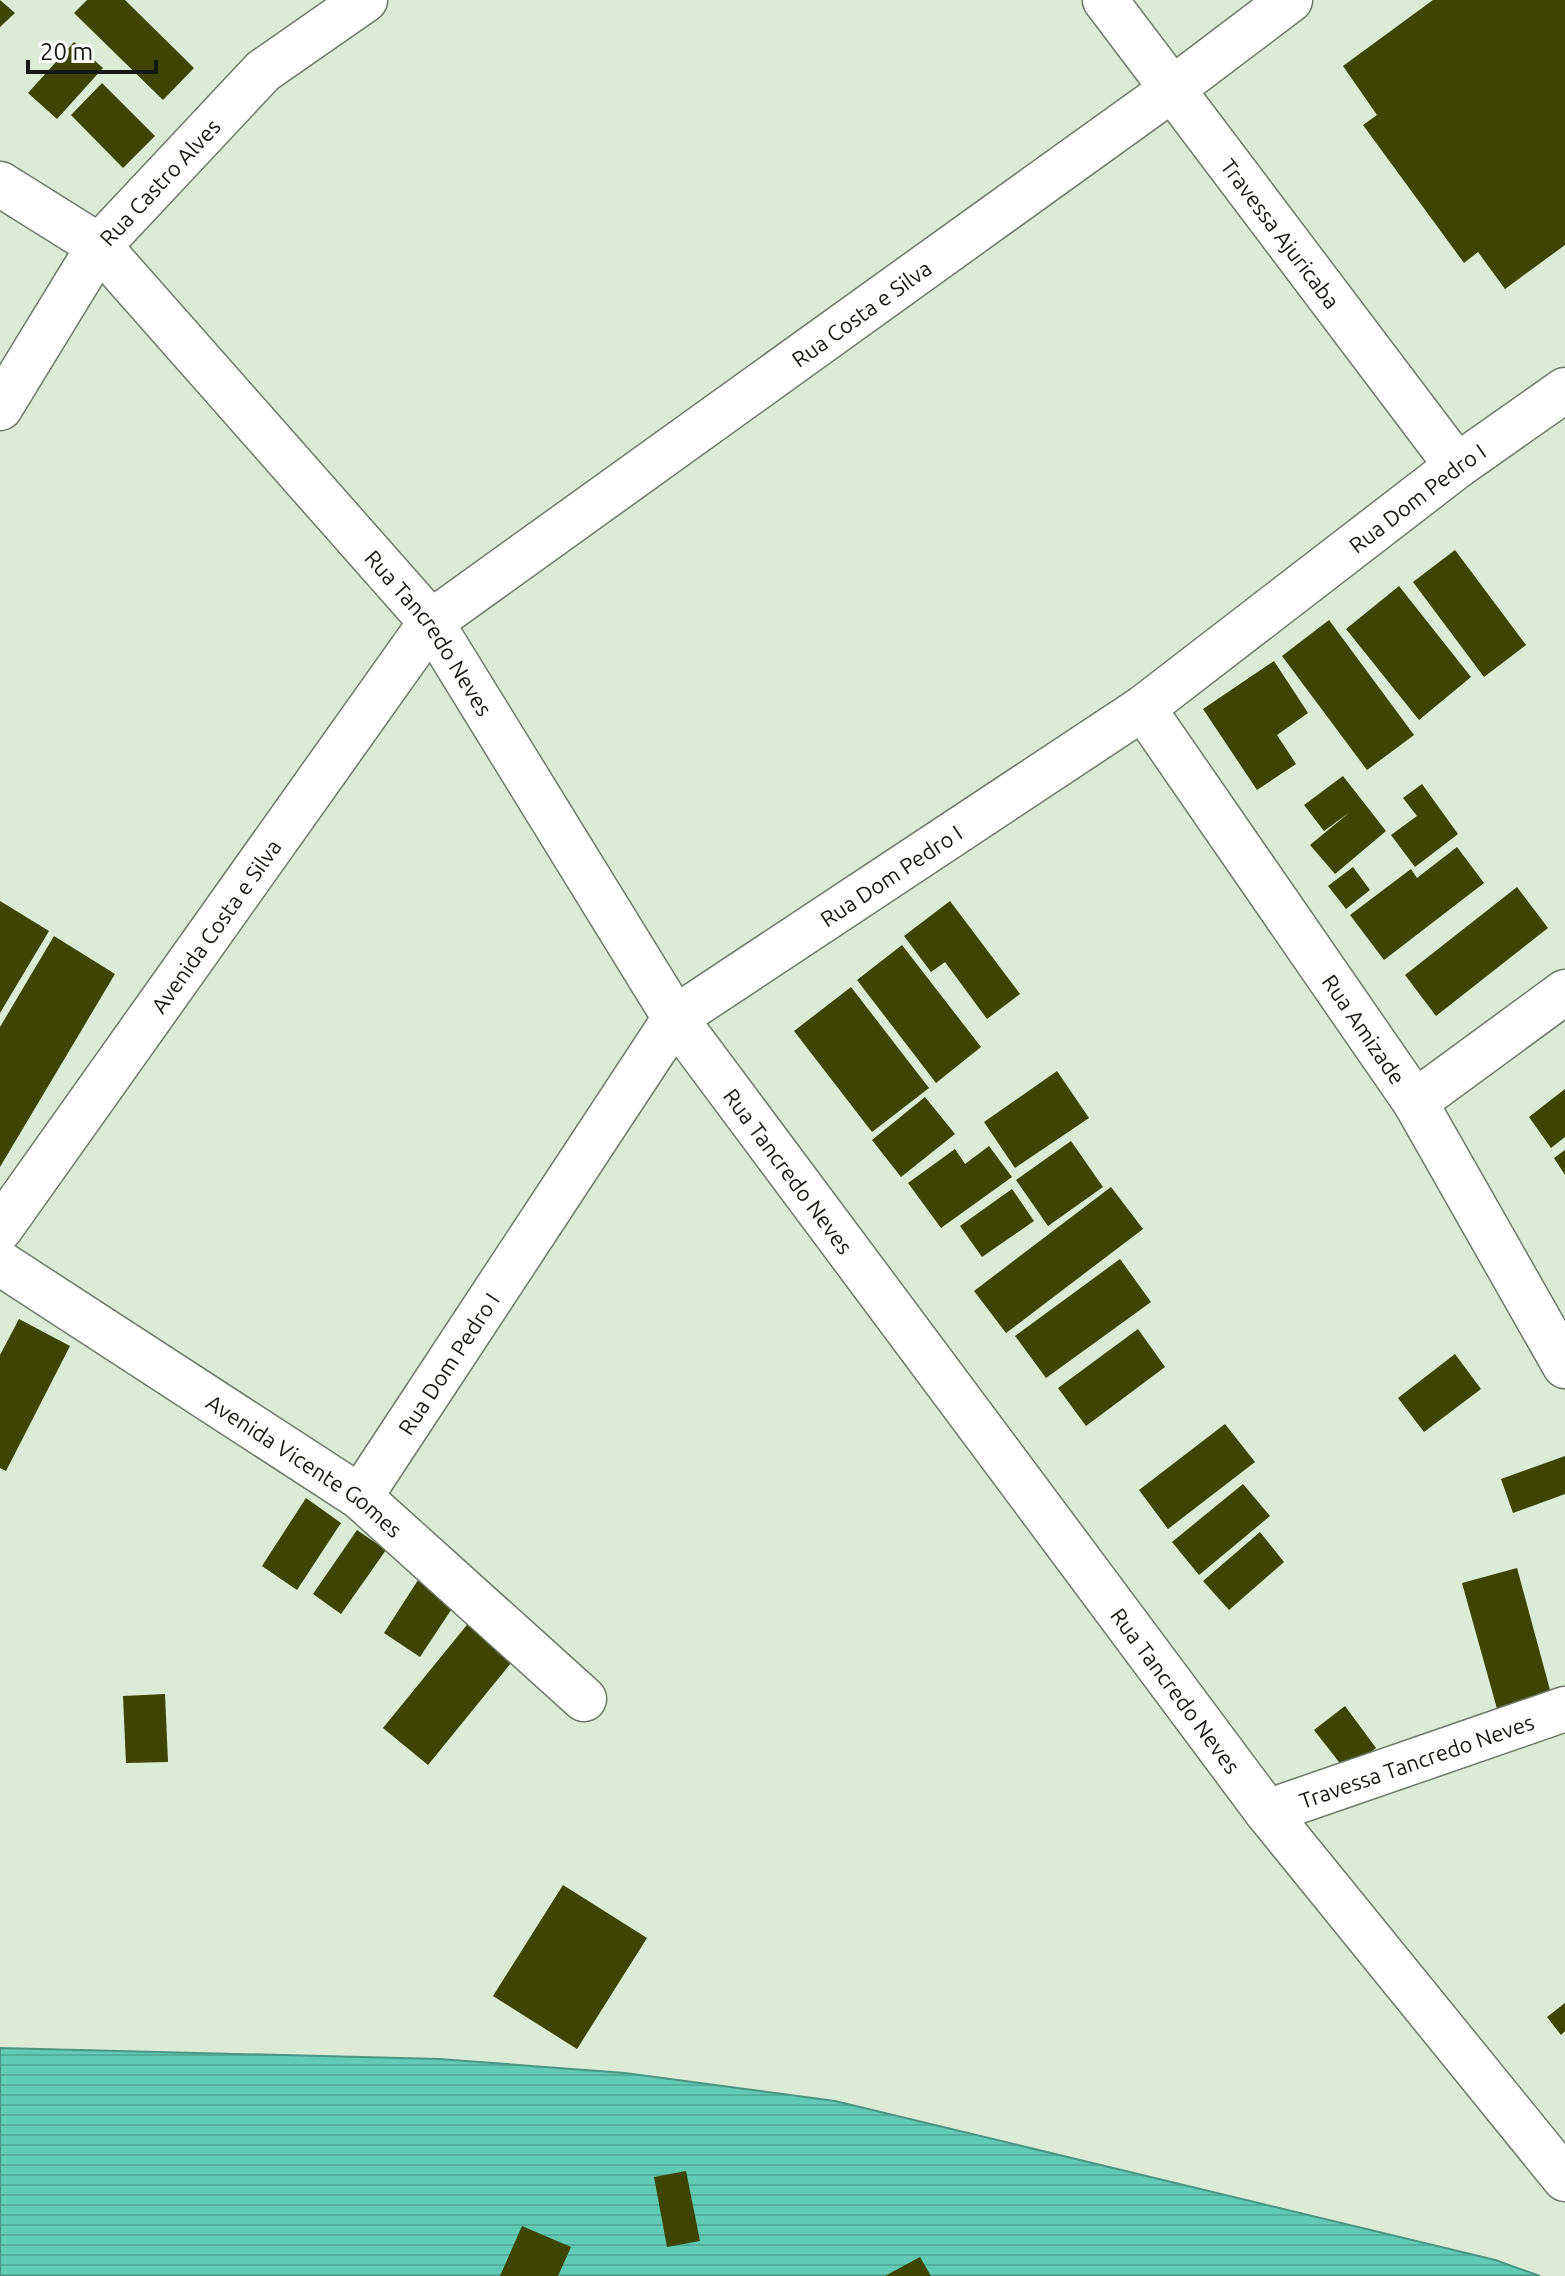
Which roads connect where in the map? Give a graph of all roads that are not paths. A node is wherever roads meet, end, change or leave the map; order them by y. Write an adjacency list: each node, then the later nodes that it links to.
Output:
1 (365, 0): 6 (street, Rua Castro Alves)
2 (1105, 0): 4 (street, Travessa Ajuricaba)
3 (1290, 0): 4 (street, Rua Costa e Silva)
4 (1171, 90): 9 (street, Travessa Ajuricaba); 10 (street, Rua Costa e Silva)
5 (0, 184): 6 (street, Rua Tancredo Neves)
6 (99, 246): 8 (street, Rua Castro Alves); 10 (street, Rua Tancredo Neves)
7 (1565, 390): 9 (street, Rua Dom Pedro I)
8 (0, 408)
9 (1457, 466): 11 (street, Rua Dom Pedro I)
10 (431, 622): 13 (street, Rua Tancredo Neves); 15 (street, Avenida Costa e Silva)
11 (1143, 708): 13 (street, Rua Dom Pedro I); 14 (street, Rua Amizade)
12 (1565, 992): 14 (street)
13 (675, 1018): 18 (street, Rua Dom Pedro I); 21 (street, Rua Tancredo Neves)
14 (1415, 1102): 17 (street, Rua Amizade)
15 (0, 1229)
16 (0, 1263): 18 (street, Avenida Vicente Gomes)
17 (1565, 1366)
18 (360, 1497): 19 (street, Avenida Vicente Gomes)
19 (584, 1699)
20 (1565, 1709): 21 (street, Travessa Tancredo Neves)
21 (1267, 1812): 22 (street, Rua Tancredo Neves)
22 (1565, 2179)

